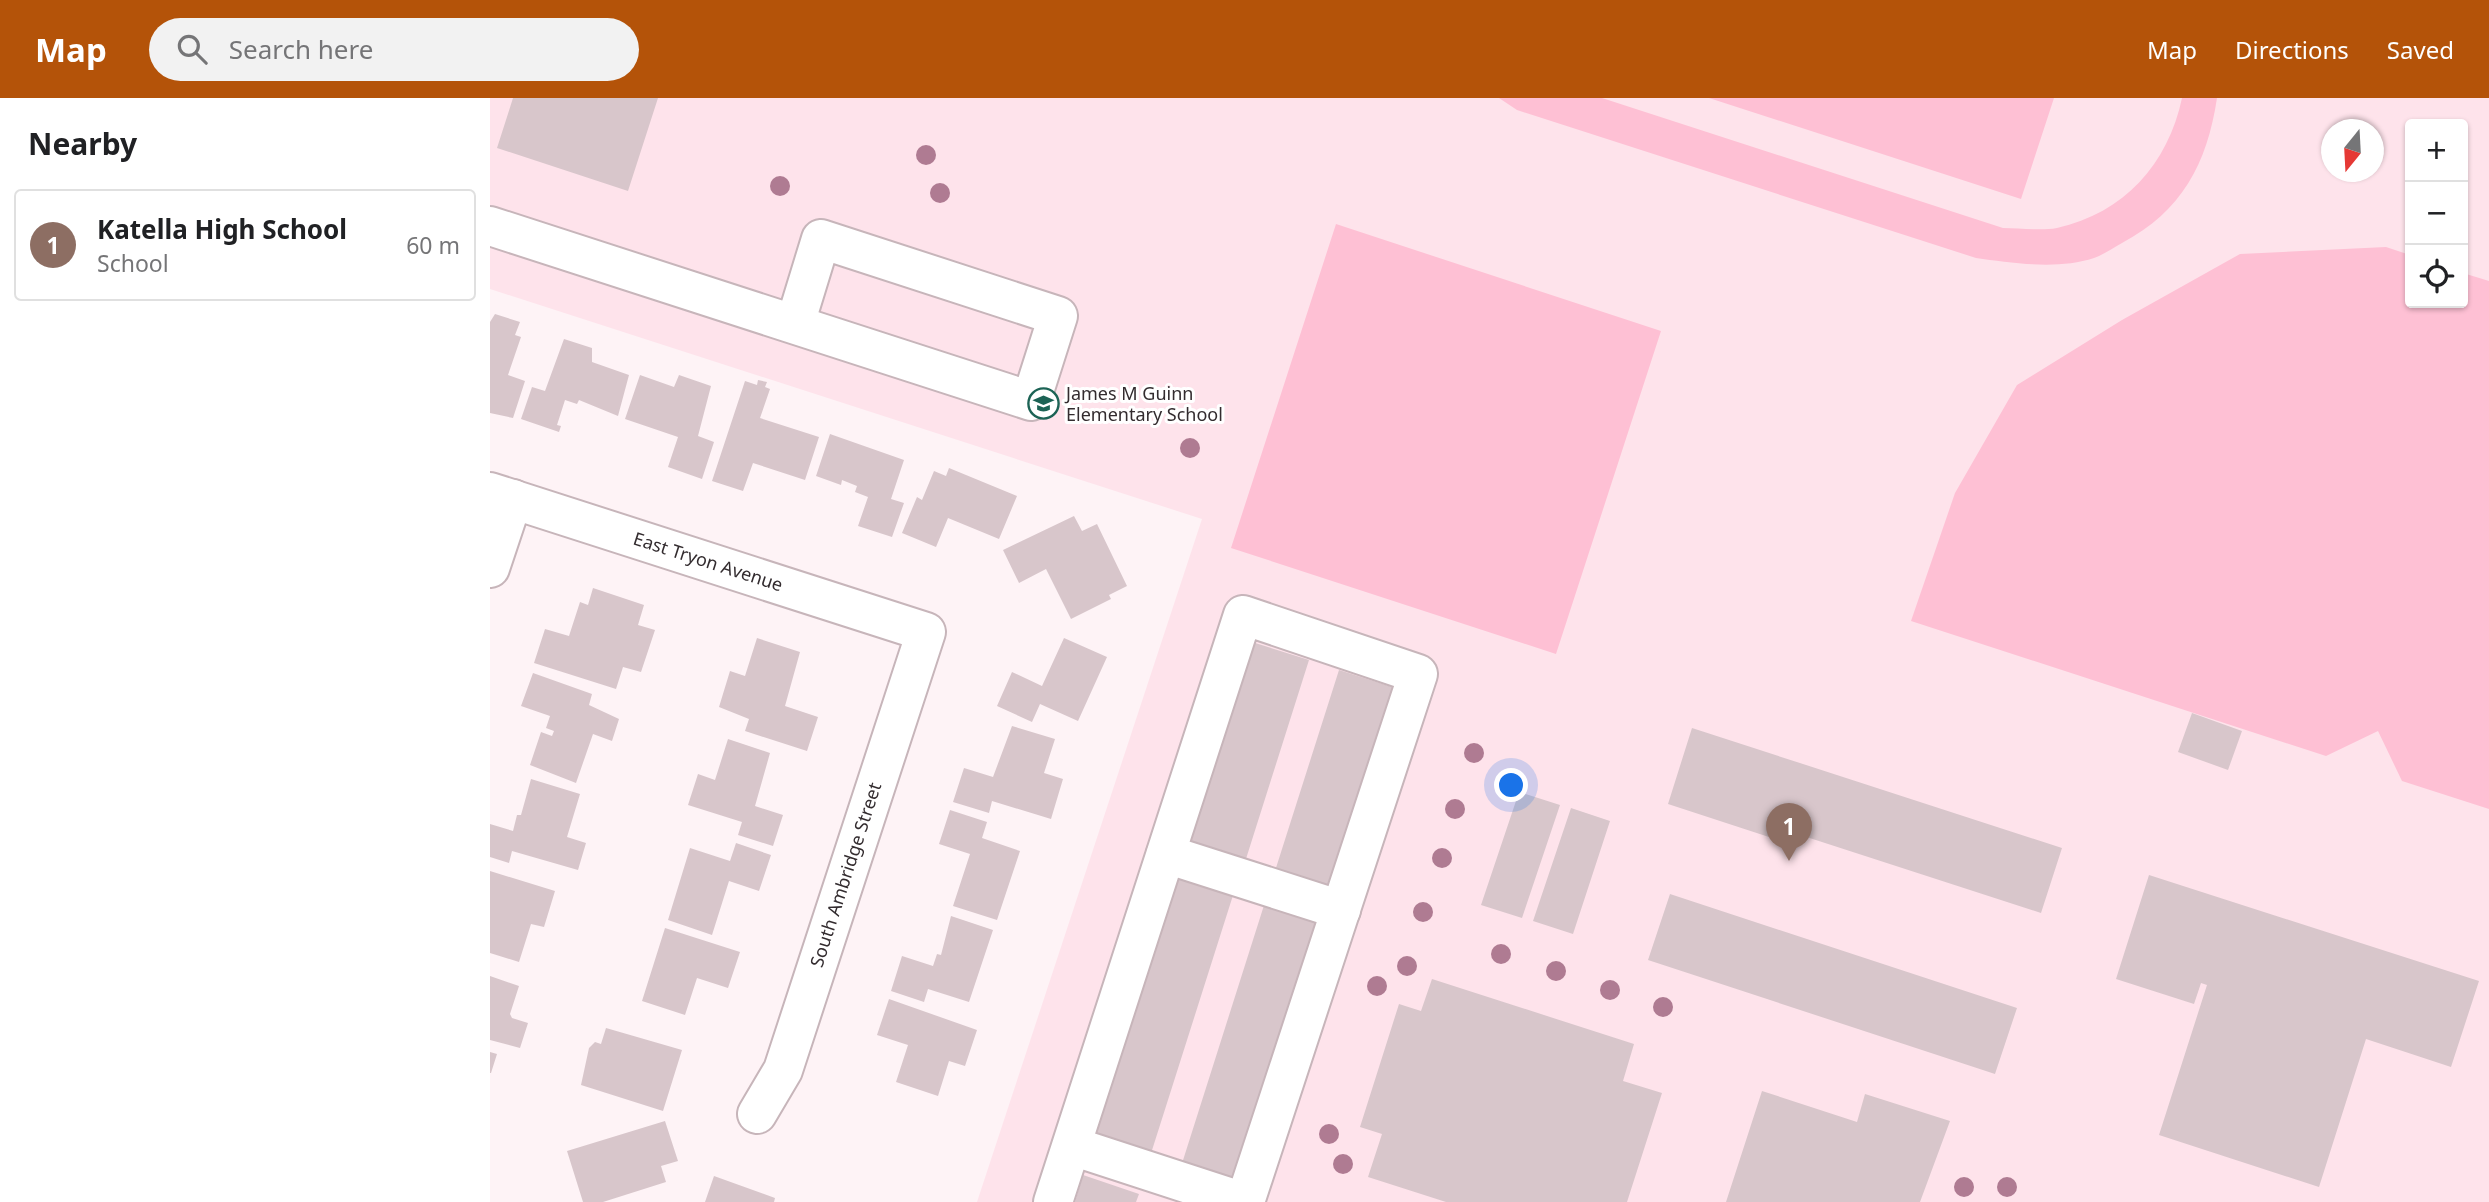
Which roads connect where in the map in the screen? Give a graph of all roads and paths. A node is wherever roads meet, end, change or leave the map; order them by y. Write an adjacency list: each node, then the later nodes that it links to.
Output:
1 (490, 226): 2 (street)
2 (794, 324): 2 (street)
3 (501, 496): 4 (street); 5 (street, East Tryon Avenue)
4 (490, 568)
5 (926, 632): 8 (street, South Ambridge Street)
6 (1166, 854): 7 (street); 7 (street); 9 (street)
7 (1341, 909): 11 (street)
8 (757, 1114)
9 (1072, 1146): 10 (street); 11 (street)
10 (1054, 1202)
11 (1245, 1202)

